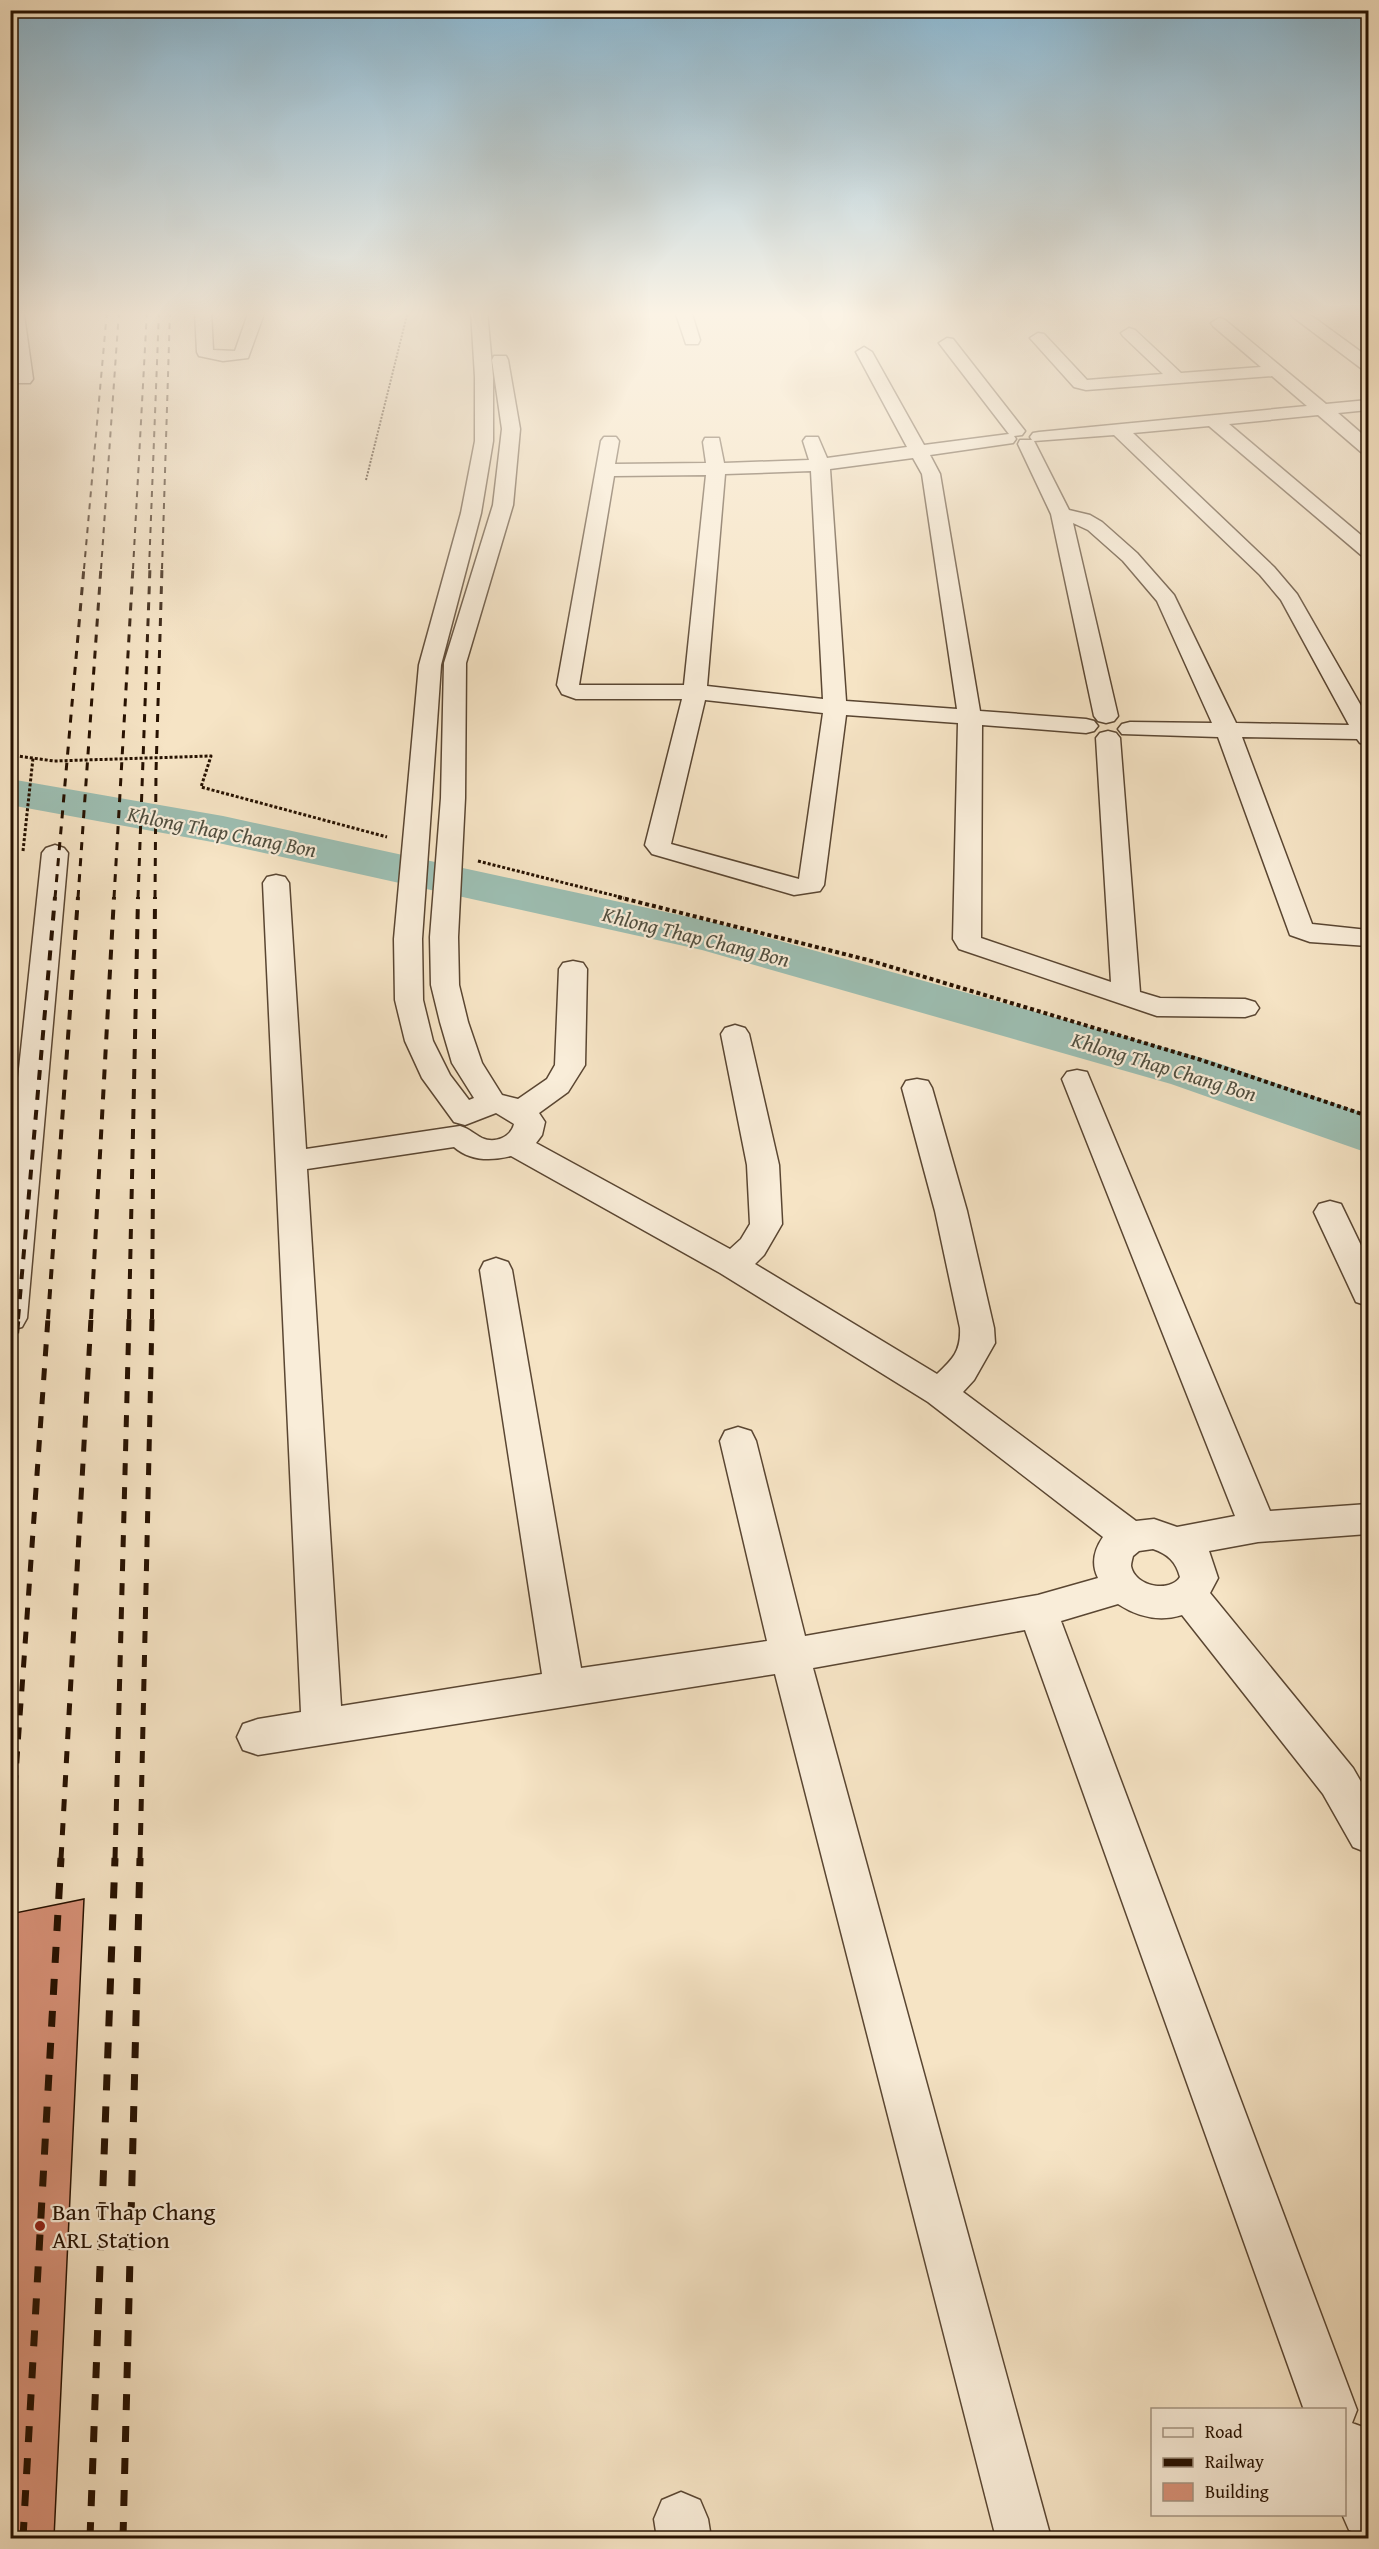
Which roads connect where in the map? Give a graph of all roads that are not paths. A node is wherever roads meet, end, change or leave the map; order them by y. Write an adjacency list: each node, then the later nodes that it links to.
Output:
1 (486, 430): 18 (street)
2 (511, 430): 19 (street)
3 (907, 430): 14 (street)
4 (1016, 430): 9 (street)
5 (1108, 430): 9 (street)
6 (1119, 430): 29 (street)
7 (1225, 430): 21 (street)
8 (1346, 430): 13 (street)
9 (1022, 438): 14 (street); 20 (street)
10 (610, 441): 17 (street)
11 (812, 441): 15 (street)
12 (712, 442): 16 (street)
13 (1368, 448)
14 (918, 450): 15 (street); 26 (street)
15 (820, 465): 16 (street); 25 (street)
16 (716, 469): 17 (street); 23 (street)
17 (606, 470): 23 (street)
18 (471, 513): 19 (street); 22 (street)
19 (501, 513): 24 (street)
20 (1061, 514): 27 (street); 28 (street)
21 (1368, 551)
22 (429, 690): 24 (street); 34 (street)
23 (695, 692): 25 (street); 25 (street)
24 (453, 693): 32 (street)
25 (835, 707): 26 (street)
26 (970, 718): 27 (street); 36 (street)
27 (1108, 727): 28 (street); 36 (street)
28 (1228, 732): 29 (street); 33 (street)
29 (1368, 734)
30 (55, 853): 49 (street)
31 (276, 883): 44 (street)
32 (445, 925): 34 (street); 41 (street)
33 (1368, 938)
34 (408, 939): 42 (street)
35 (573, 969): 41 (street)
36 (1126, 997): 37 (street)
37 (1245, 1008)
38 (735, 1034): 46 (street)
39 (1077, 1079): 53 (street)
40 (917, 1088): 50 (street)
41 (507, 1108): 42 (street); 43 (street)
42 (463, 1126): 43 (street); 44 (street)
43 (515, 1145): 46 (street)
44 (291, 1161): 61 (street)
45 (1330, 1212): 48 (street)
46 (732, 1265): 50 (street)
47 (496, 1270): 60 (street)
48 (1368, 1294)
49 (10, 1318)
50 (940, 1393): 54 (street)
51 (738, 1441): 59 (street)
52 (1368, 1519): 53 (street)
53 (1258, 1527): 55 (street)
54 (1130, 1537): 55 (street); 56 (street)
55 (1177, 1542): 57 (street)
56 (1123, 1587): 57 (street); 58 (street)
57 (1189, 1595): 63 (street)
58 (1038, 1611): 59 (street); 64 (street)
59 (790, 1655): 60 (street); 67 (street)
60 (564, 1688): 61 (street)
61 (322, 1728): 62 (street)
62 (258, 1737)
63 (1368, 1833)
64 (1331, 2408)
65 (1346, 2451): 66 (street)
66 (1368, 2511)
67 (1024, 2538)

